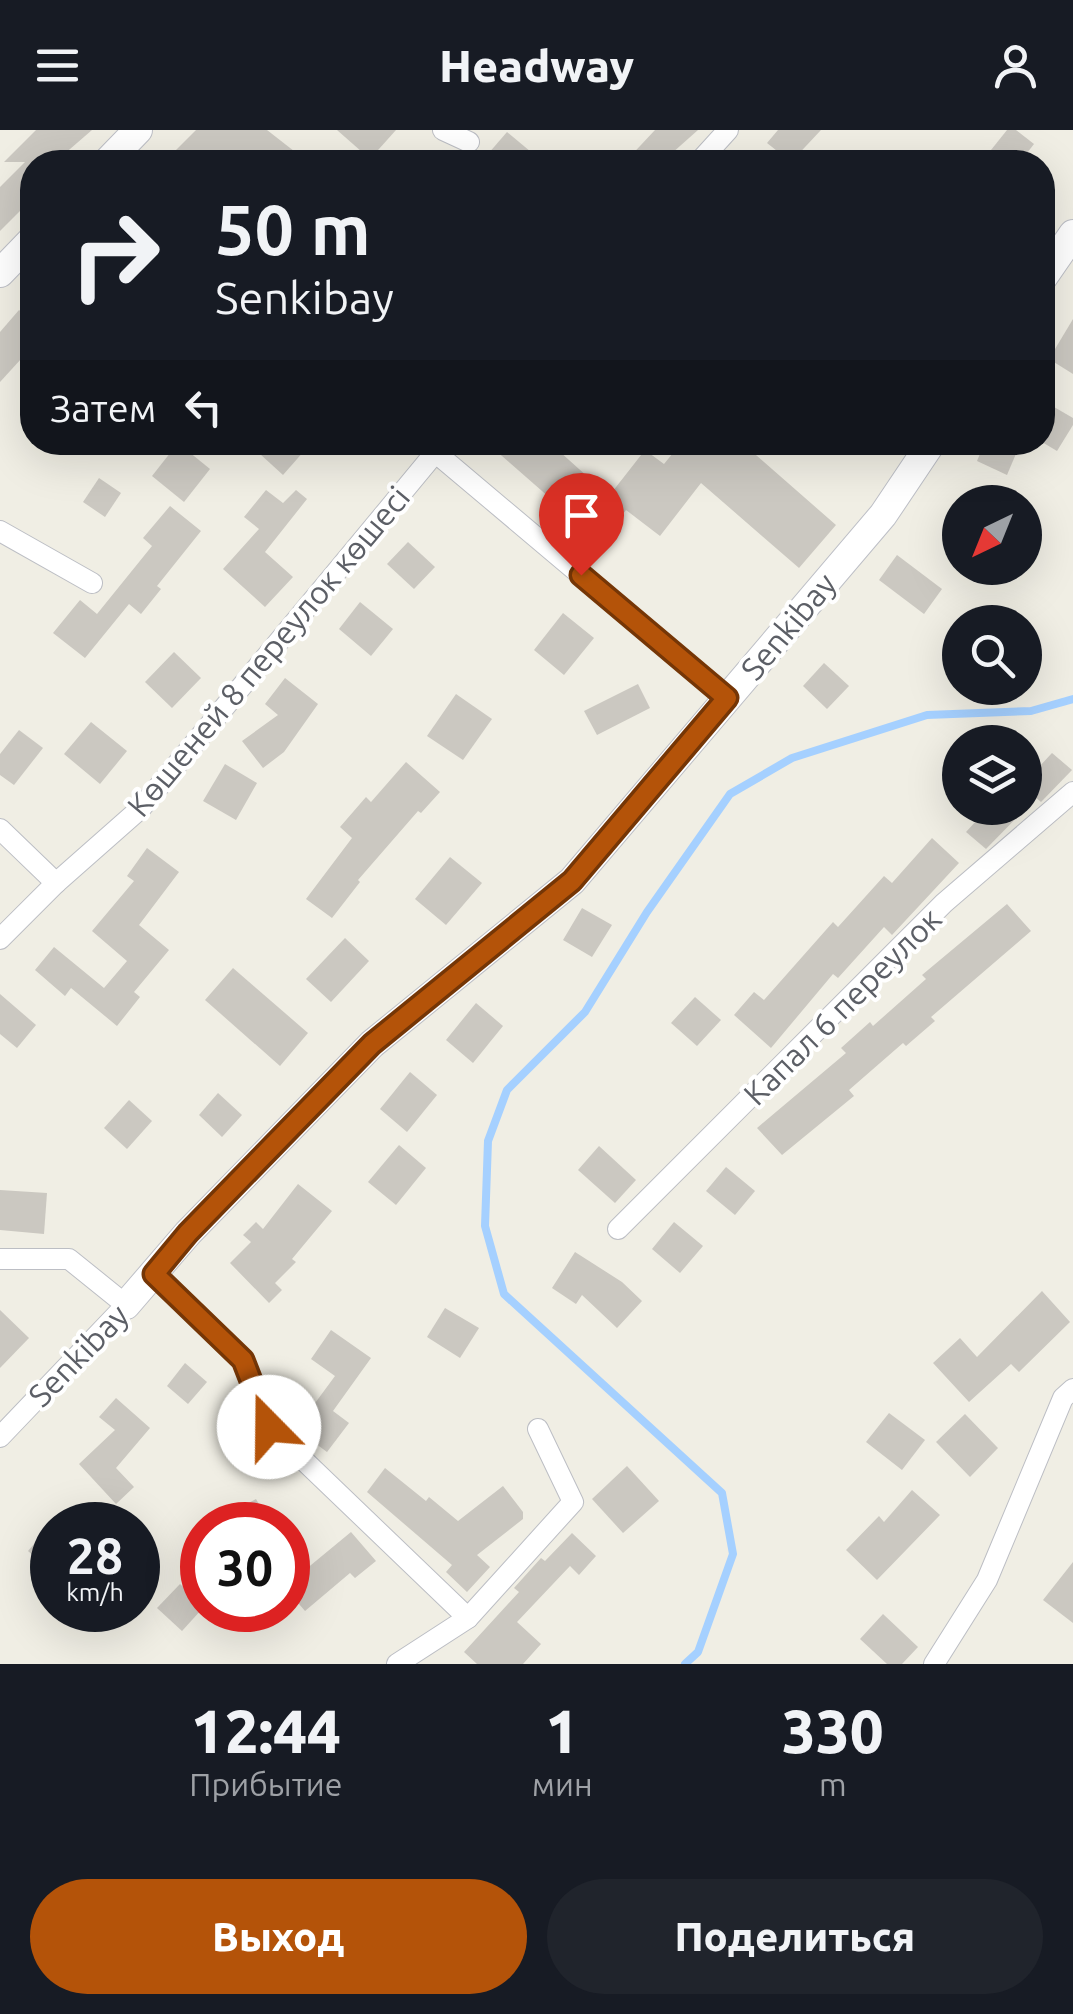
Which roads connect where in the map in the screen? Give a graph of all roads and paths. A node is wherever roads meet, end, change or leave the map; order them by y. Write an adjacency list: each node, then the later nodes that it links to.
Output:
1 (138, 130): 5 (street)
2 (443, 130): 4 (street)
3 (728, 130): 6 (street)
4 (469, 142)
5 (119, 150)
6 (710, 150)
7 (1073, 234): 9 (street)
8 (20, 252): 10 (street)
9 (1055, 260)
10 (0, 273)
11 (427, 455): 19 (street, Көшеней 8 переулок көшесі)
12 (444, 455): 16 (street)
13 (923, 455): 16 (street, Senkibay)
14 (0, 531): 15 (street)
15 (92, 583)
16 (727, 698): 23 (street, Senkibay)
17 (1073, 792): 21 (street, Капал 6 переулок)
18 (0, 829): 19 (street)
19 (56, 883): 20 (street, Көшеней 8 переулок көшесі)
20 (0, 938)
21 (618, 1229)
22 (0, 1259): 24 (street)
23 (154, 1274): 24 (street, Senkibay); 28 (street)
24 (126, 1305): 27 (street, Senkibay)
25 (1073, 1389): 30 (street)
26 (538, 1429): 28 (street)
27 (0, 1438)
28 (468, 1618): 29 (street)
29 (396, 1664)
30 (934, 1664)

